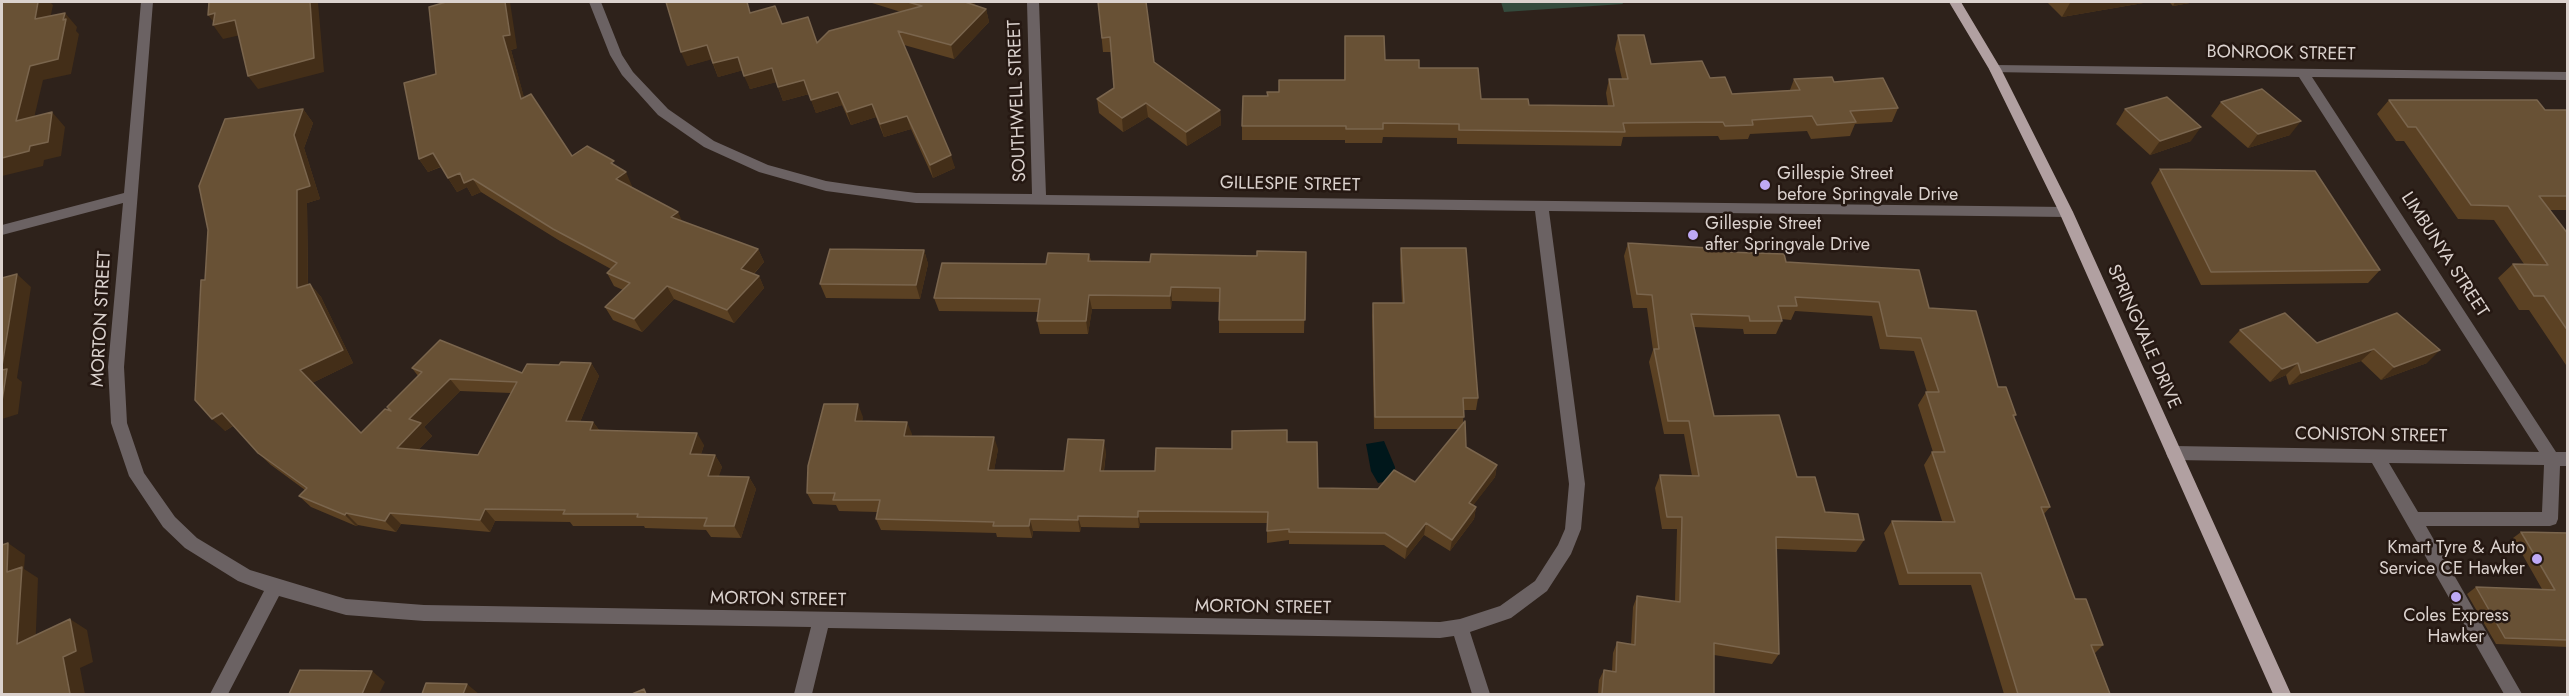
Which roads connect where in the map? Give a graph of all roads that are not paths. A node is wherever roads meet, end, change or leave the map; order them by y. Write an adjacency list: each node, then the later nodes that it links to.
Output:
1 (147, 2): 8 (street, MORTON STREET)
2 (595, 2): 9 (street, GILLESPIE STREET)
3 (1033, 2): 9 (street, SOUTHWELL STREET)
4 (1955, 2): 5 (main road, SPRINGVALE DRIVE)
5 (1995, 69): 6 (street, BONROOK STREET); 11 (main road, SPRINGVALE DRIVE)
6 (2303, 73): 7 (street, BONROOK STREET); 15 (street, LIMBUNYA STREET)
7 (2568, 76)
8 (130, 196): 12 (street); 17 (street, MORTON STREET)
9 (1039, 200): 10 (street, GILLESPIE STREET)
10 (1541, 206): 11 (street, GILLESPIE STREET); 19 (street, MORTON STREET)
11 (2066, 212): 13 (main road, SPRINGVALE DRIVE)
12 (2, 230)
13 (2174, 453): 14 (street, CONISTON STREET); 23 (main road, SPRINGVALE DRIVE)
14 (2377, 456): 15 (street, CONISTON STREET); 16 (street)
15 (2560, 459): 16 (street)
16 (2413, 519): 24 (street)
17 (275, 587): 18 (street, MORTON STREET); 20 (street)
18 (821, 620): 19 (street, MORTON STREET); 21 (street)
19 (1460, 627): 22 (street)
20 (219, 694)
21 (803, 694)
22 (1481, 694)
23 (2282, 694)
24 (2513, 694)

